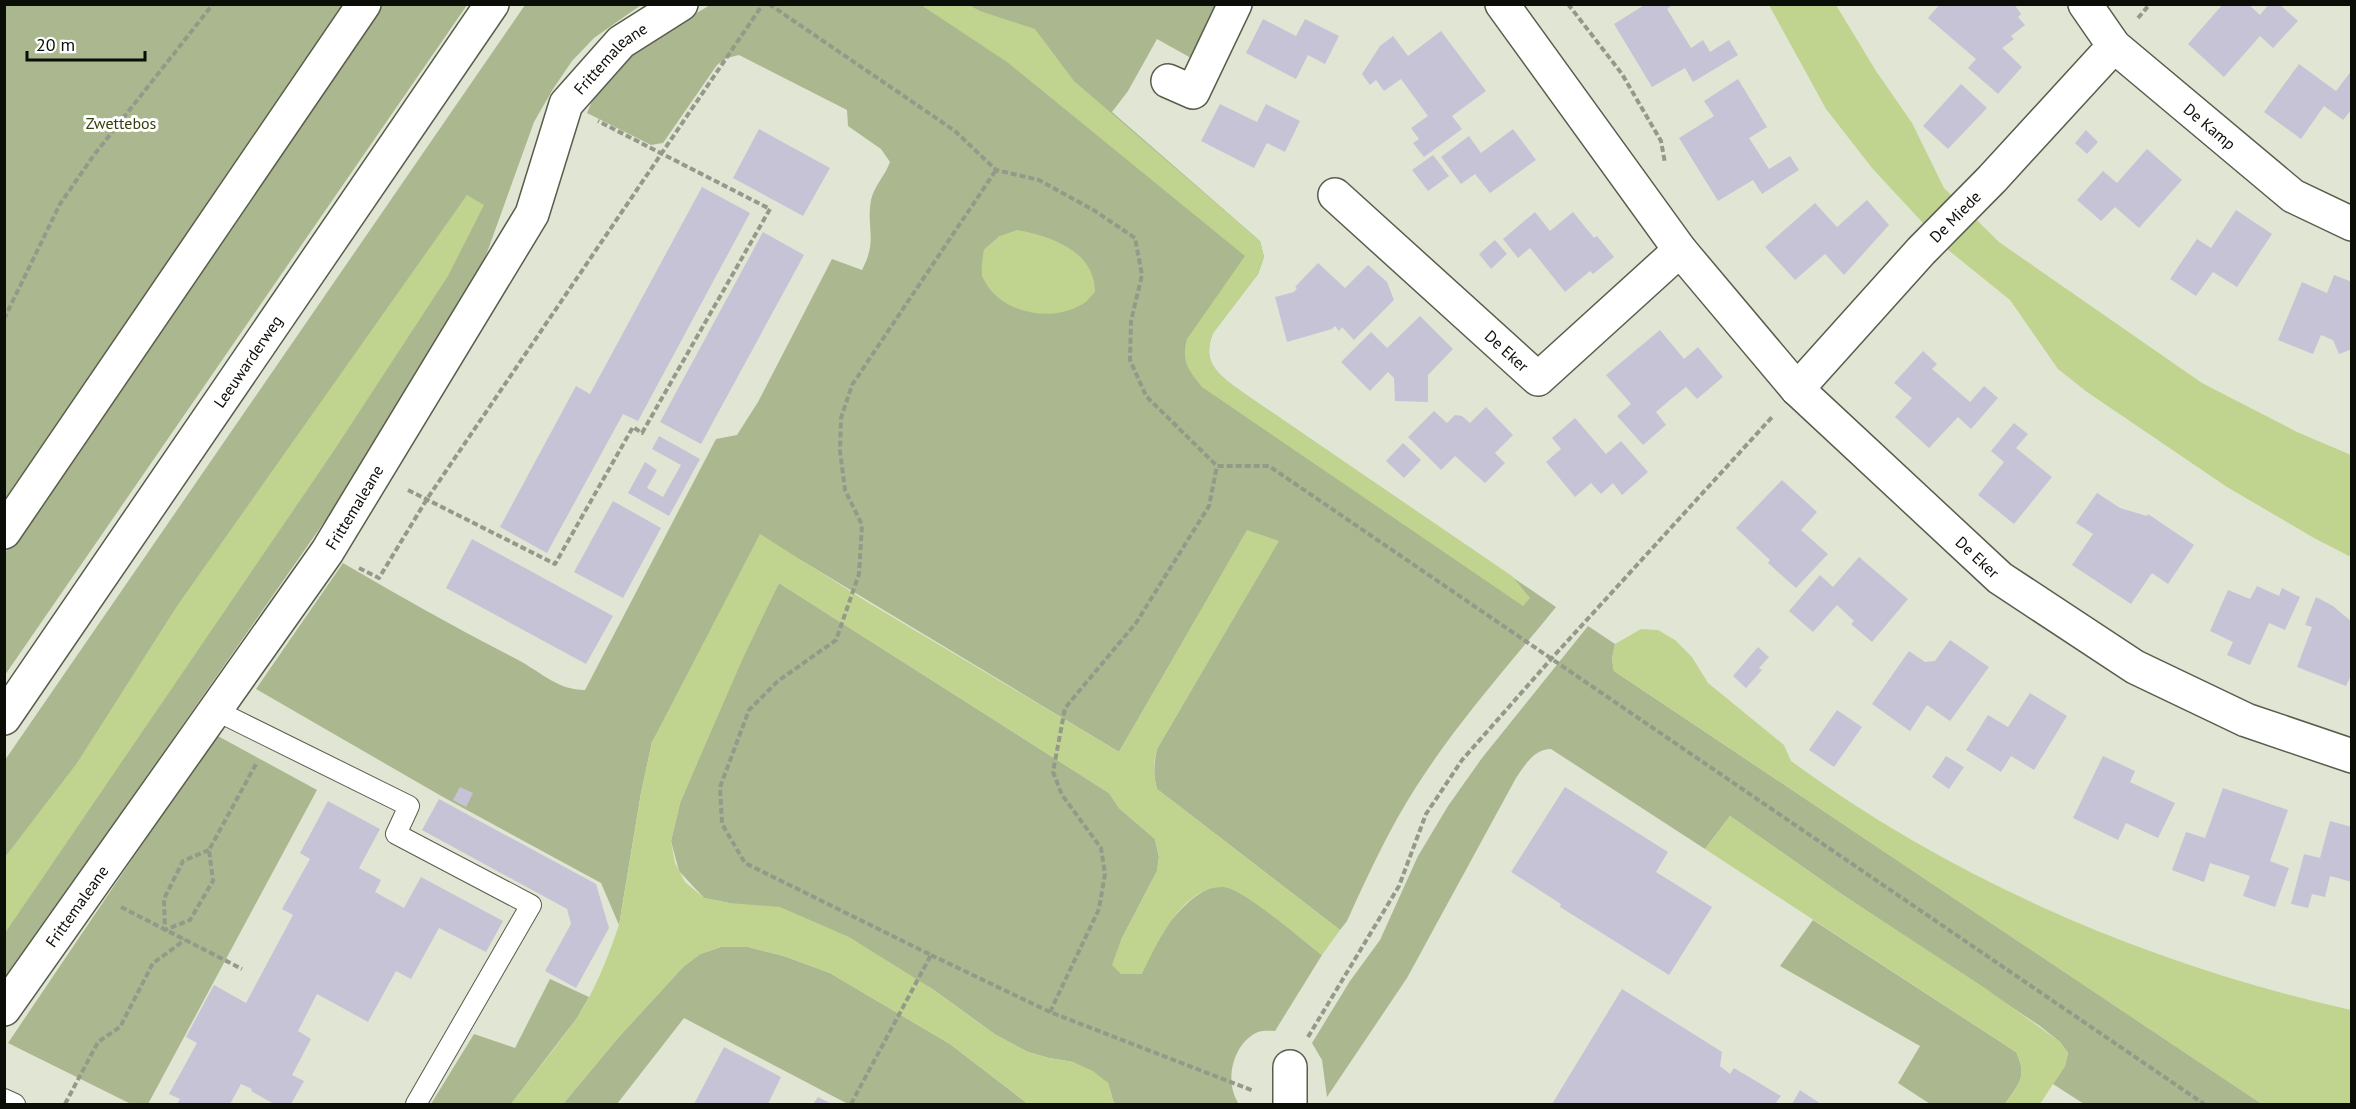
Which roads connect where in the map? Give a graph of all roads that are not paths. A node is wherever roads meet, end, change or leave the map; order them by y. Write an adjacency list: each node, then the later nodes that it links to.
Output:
1 (364, 4): 13 (street)
2 (492, 4): 15 (street, Leeuwarderweg)
3 (681, 4): 14 (street, Frittemaleane)
4 (1235, 4): 8 (street)
5 (1502, 4): 11 (street, De Eker)
6 (2085, 4): 7 (street, De Kamp)
7 (2114, 46): 10 (street, De Kamp); 12 (street, De Miede)
8 (1168, 81)
9 (1335, 195): 11 (street, De Eker)
10 (2352, 224)
11 (1680, 250): 12 (street, De Eker)
12 (1797, 389): 16 (street, De Eker)
13 (4, 532)
14 (215, 710): 17 (street, Frittemaleane); 21 (lane)
15 (4, 718)
16 (2352, 756)
17 (4, 1009)
18 (1290, 1067): 22 (street)
19 (4, 1099): 20 (lane)
20 (15, 1104)
21 (416, 1104)
22 (1290, 1104)

